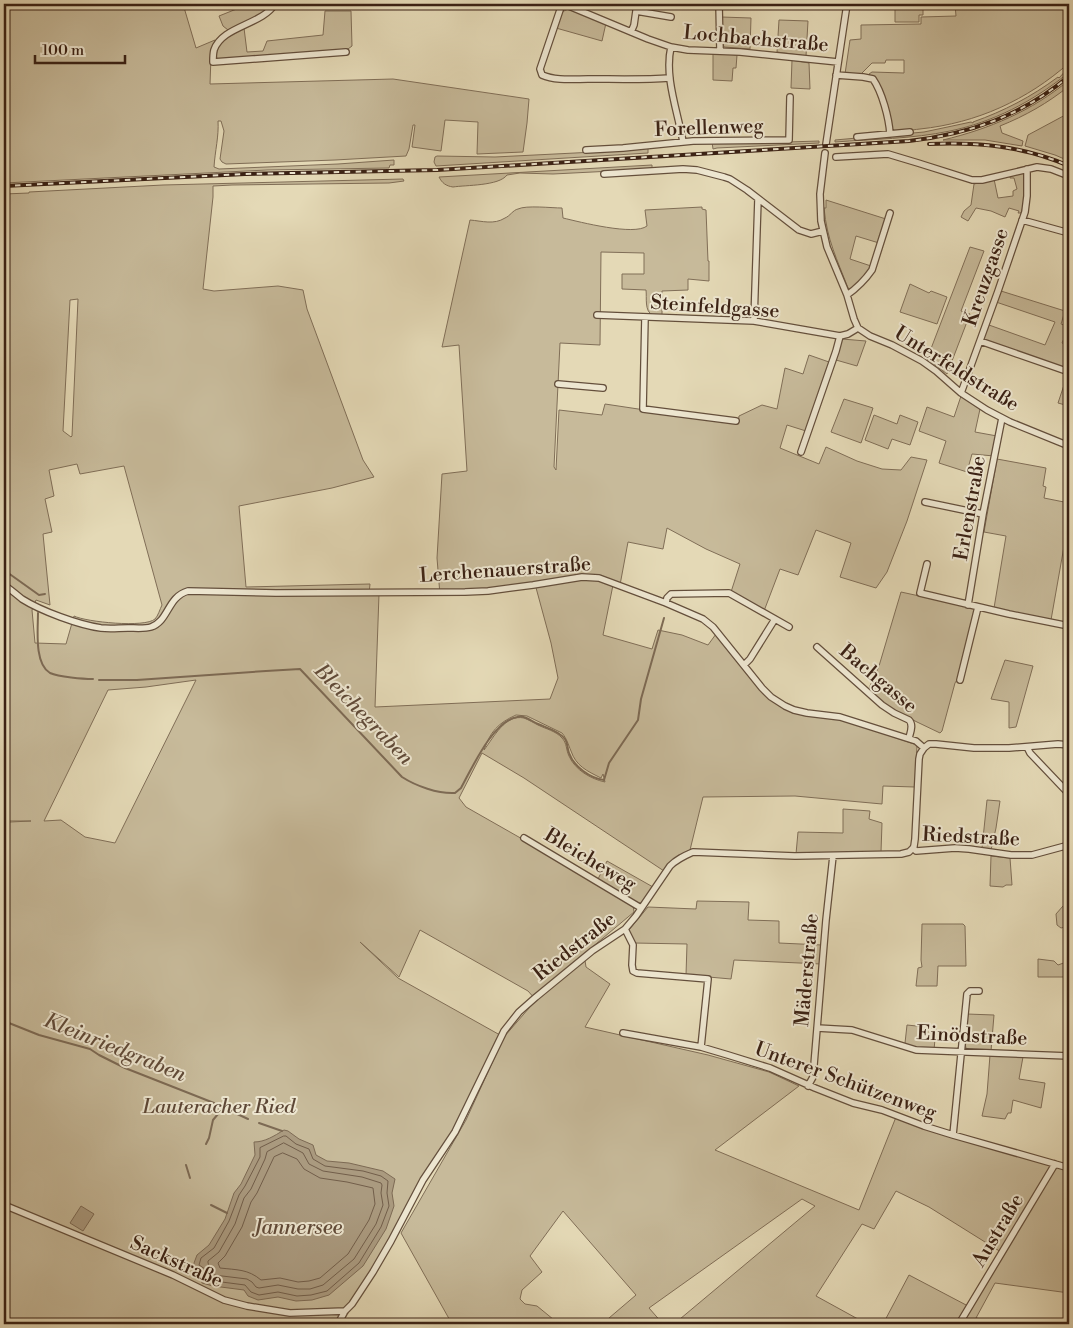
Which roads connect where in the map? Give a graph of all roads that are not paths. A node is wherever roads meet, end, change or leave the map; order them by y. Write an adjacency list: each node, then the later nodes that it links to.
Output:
1 (275, 4): 11 (street)
2 (563, 4): 8 (street, Lochbachstraße); 14 (street)
3 (637, 4): 6 (street)
4 (718, 4): 10 (street)
5 (847, 4): 12 (street)
6 (636, 11): 7 (street); 8 (street)
7 (670, 17)
8 (631, 32): 9 (street, Lochbachstraße)
9 (671, 46): 10 (street, Lochbachstraße); 14 (street, Lochbachstraße)
10 (720, 51): 12 (street, Lochbachstraße)
11 (346, 52)
12 (838, 62): 13 (street)
13 (836, 75): 17 (street); 20 (street)
14 (670, 78): 19 (street, Lochbachstraße)
15 (790, 97): 19 (street, Forellenweg)
16 (910, 132): 17 (street)
17 (890, 134): 18 (street)
18 (857, 137)
19 (683, 142): 21 (street, Forellenweg)
20 (826, 144)
21 (586, 150)
22 (825, 153): 30 (street)
23 (836, 157): 24 (street)
24 (1027, 169): 26 (street); 29 (street, Kreuzgasse)
25 (604, 174): 27 (street)
26 (1069, 176)
27 (758, 199): 30 (street); 35 (street)
28 (890, 213): 32 (street)
29 (1022, 220): 31 (street); 38 (street, Kreuzgasse)
30 (822, 231): 32 (street)
31 (1069, 232)
32 (847, 295): 36 (street)
33 (597, 315): 34 (street, Steinfeldgasse)
34 (645, 317): 35 (street, Steinfeldgasse); 44 (street)
35 (754, 321): 37 (street, Steinfeldgasse)
36 (858, 328): 37 (street); 42 (street, Unterfeldstraße)
37 (840, 336): 46 (street)
38 (980, 341): 39 (street); 42 (street, Kreuzgasse)
39 (1069, 372)
40 (558, 384): 41 (street)
41 (603, 388)
42 (961, 393): 43 (street, Unterfeldstraße)
43 (1002, 418): 45 (street, Unterfeldstraße); 48 (street, Erlenstraße)
44 (736, 421)
45 (1069, 446)
46 (801, 452)
47 (924, 502): 48 (street)
48 (983, 514): 52 (street, Erlenstraße)
49 (927, 564): 52 (street)
50 (4, 585): 51 (street, Lerchenauerstraße)
51 (666, 603): 54 (street); 58 (street, Lerchenauerstraße)
52 (968, 605): 53 (street)
53 (978, 608): 55 (street); 59 (street)
54 (775, 619): 56 (street); 58 (street)
55 (1069, 626)
56 (789, 627)
57 (817, 647): 60 (street, Bachgasse)
58 (744, 665): 60 (street, Lerchenauerstraße)
59 (960, 680)
60 (909, 738): 63 (street, Lerchenauerstraße)
61 (1069, 745): 62 (street)
62 (1027, 747): 63 (street); 64 (street)
63 (924, 748): 67 (street)
64 (1069, 794)
65 (524, 838): 69 (street, Bleicheweg)
66 (1069, 845): 67 (street, Riedstraße)
67 (913, 848): 68 (street, Riedstraße)
68 (833, 856): 69 (street, Riedstraße); 72 (street, Mäderstraße)
69 (641, 908): 70 (street, Riedstraße)
70 (625, 929): 74 (street); 82 (street, Riedstraße)
71 (978, 991): 75 (street)
72 (817, 1028): 75 (street, Einödstraße); 77 (street, Mäderstraße)
73 (623, 1033): 74 (street, Unterer Schützenweg)
74 (701, 1047): 77 (street, Unterer Schützenweg)
75 (962, 1053): 76 (street, Einödstraße); 78 (street)
76 (1069, 1056)
77 (808, 1086): 78 (street, Unterer Schützenweg)
78 (953, 1135): 79 (street, Unterer Schützenweg)
79 (1055, 1164): 80 (street); 84 (street, Austraße)
80 (1069, 1168)
81 (4, 1205): 82 (street, Sackstraße)
82 (345, 1311): 83 (street, Riedstraße)
83 (338, 1324)
84 (958, 1324)

